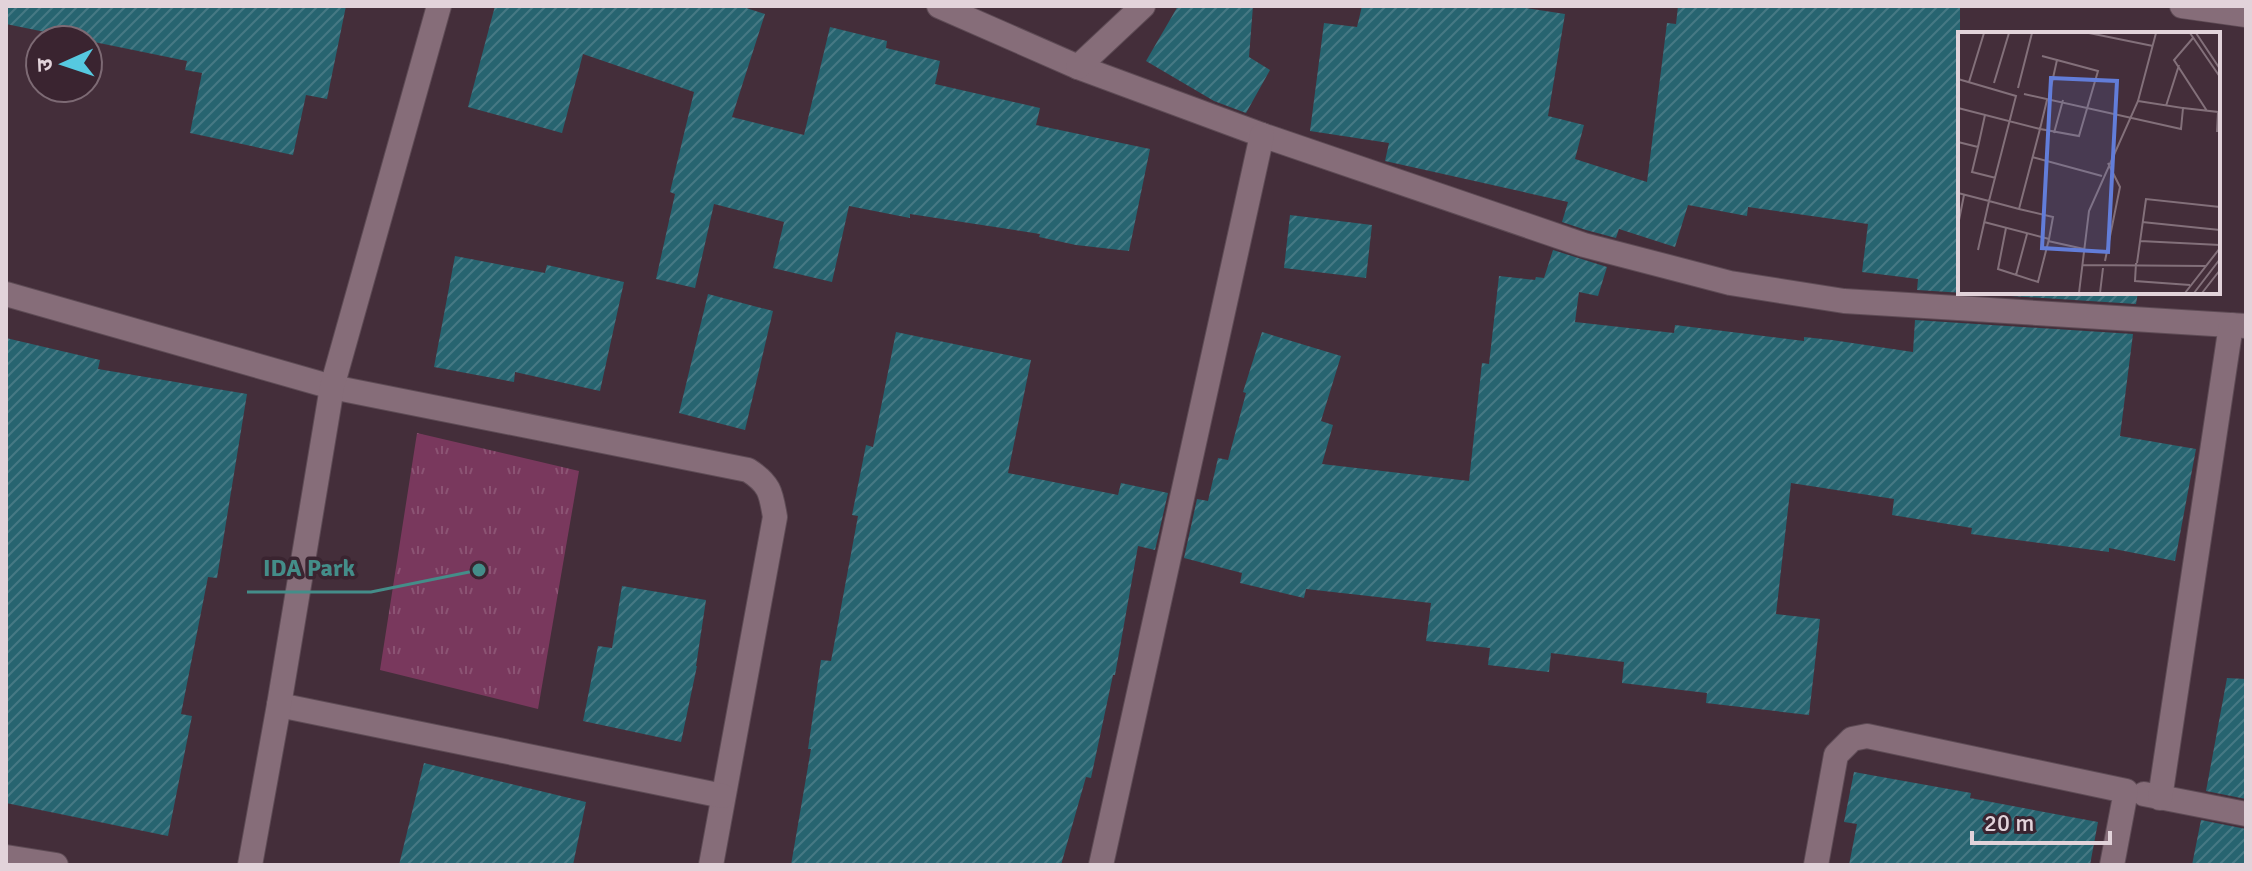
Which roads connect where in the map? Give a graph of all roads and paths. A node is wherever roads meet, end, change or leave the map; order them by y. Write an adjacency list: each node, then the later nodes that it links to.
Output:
1 (439, 6): 10 (street)
2 (939, 6): 6 (street)
3 (1143, 6): 6 (street)
4 (2182, 6): 5 (street)
5 (2246, 15)
6 (1078, 67): 7 (street)
7 (1262, 135): 9 (street); 20 (street)
8 (6, 294): 10 (street)
9 (2238, 326): 14 (street)
10 (332, 387): 11 (street); 13 (street)
11 (279, 705): 13 (street); 18 (street)
12 (2126, 791): 14 (street); 21 (street); 22 (street)
13 (723, 796): 19 (street)
14 (2160, 798): 15 (street)
15 (2246, 814)
16 (6, 857): 17 (street)
17 (56, 865)
18 (250, 865)
19 (711, 865)
20 (1101, 865)
21 (1816, 865)
22 (2112, 865)

